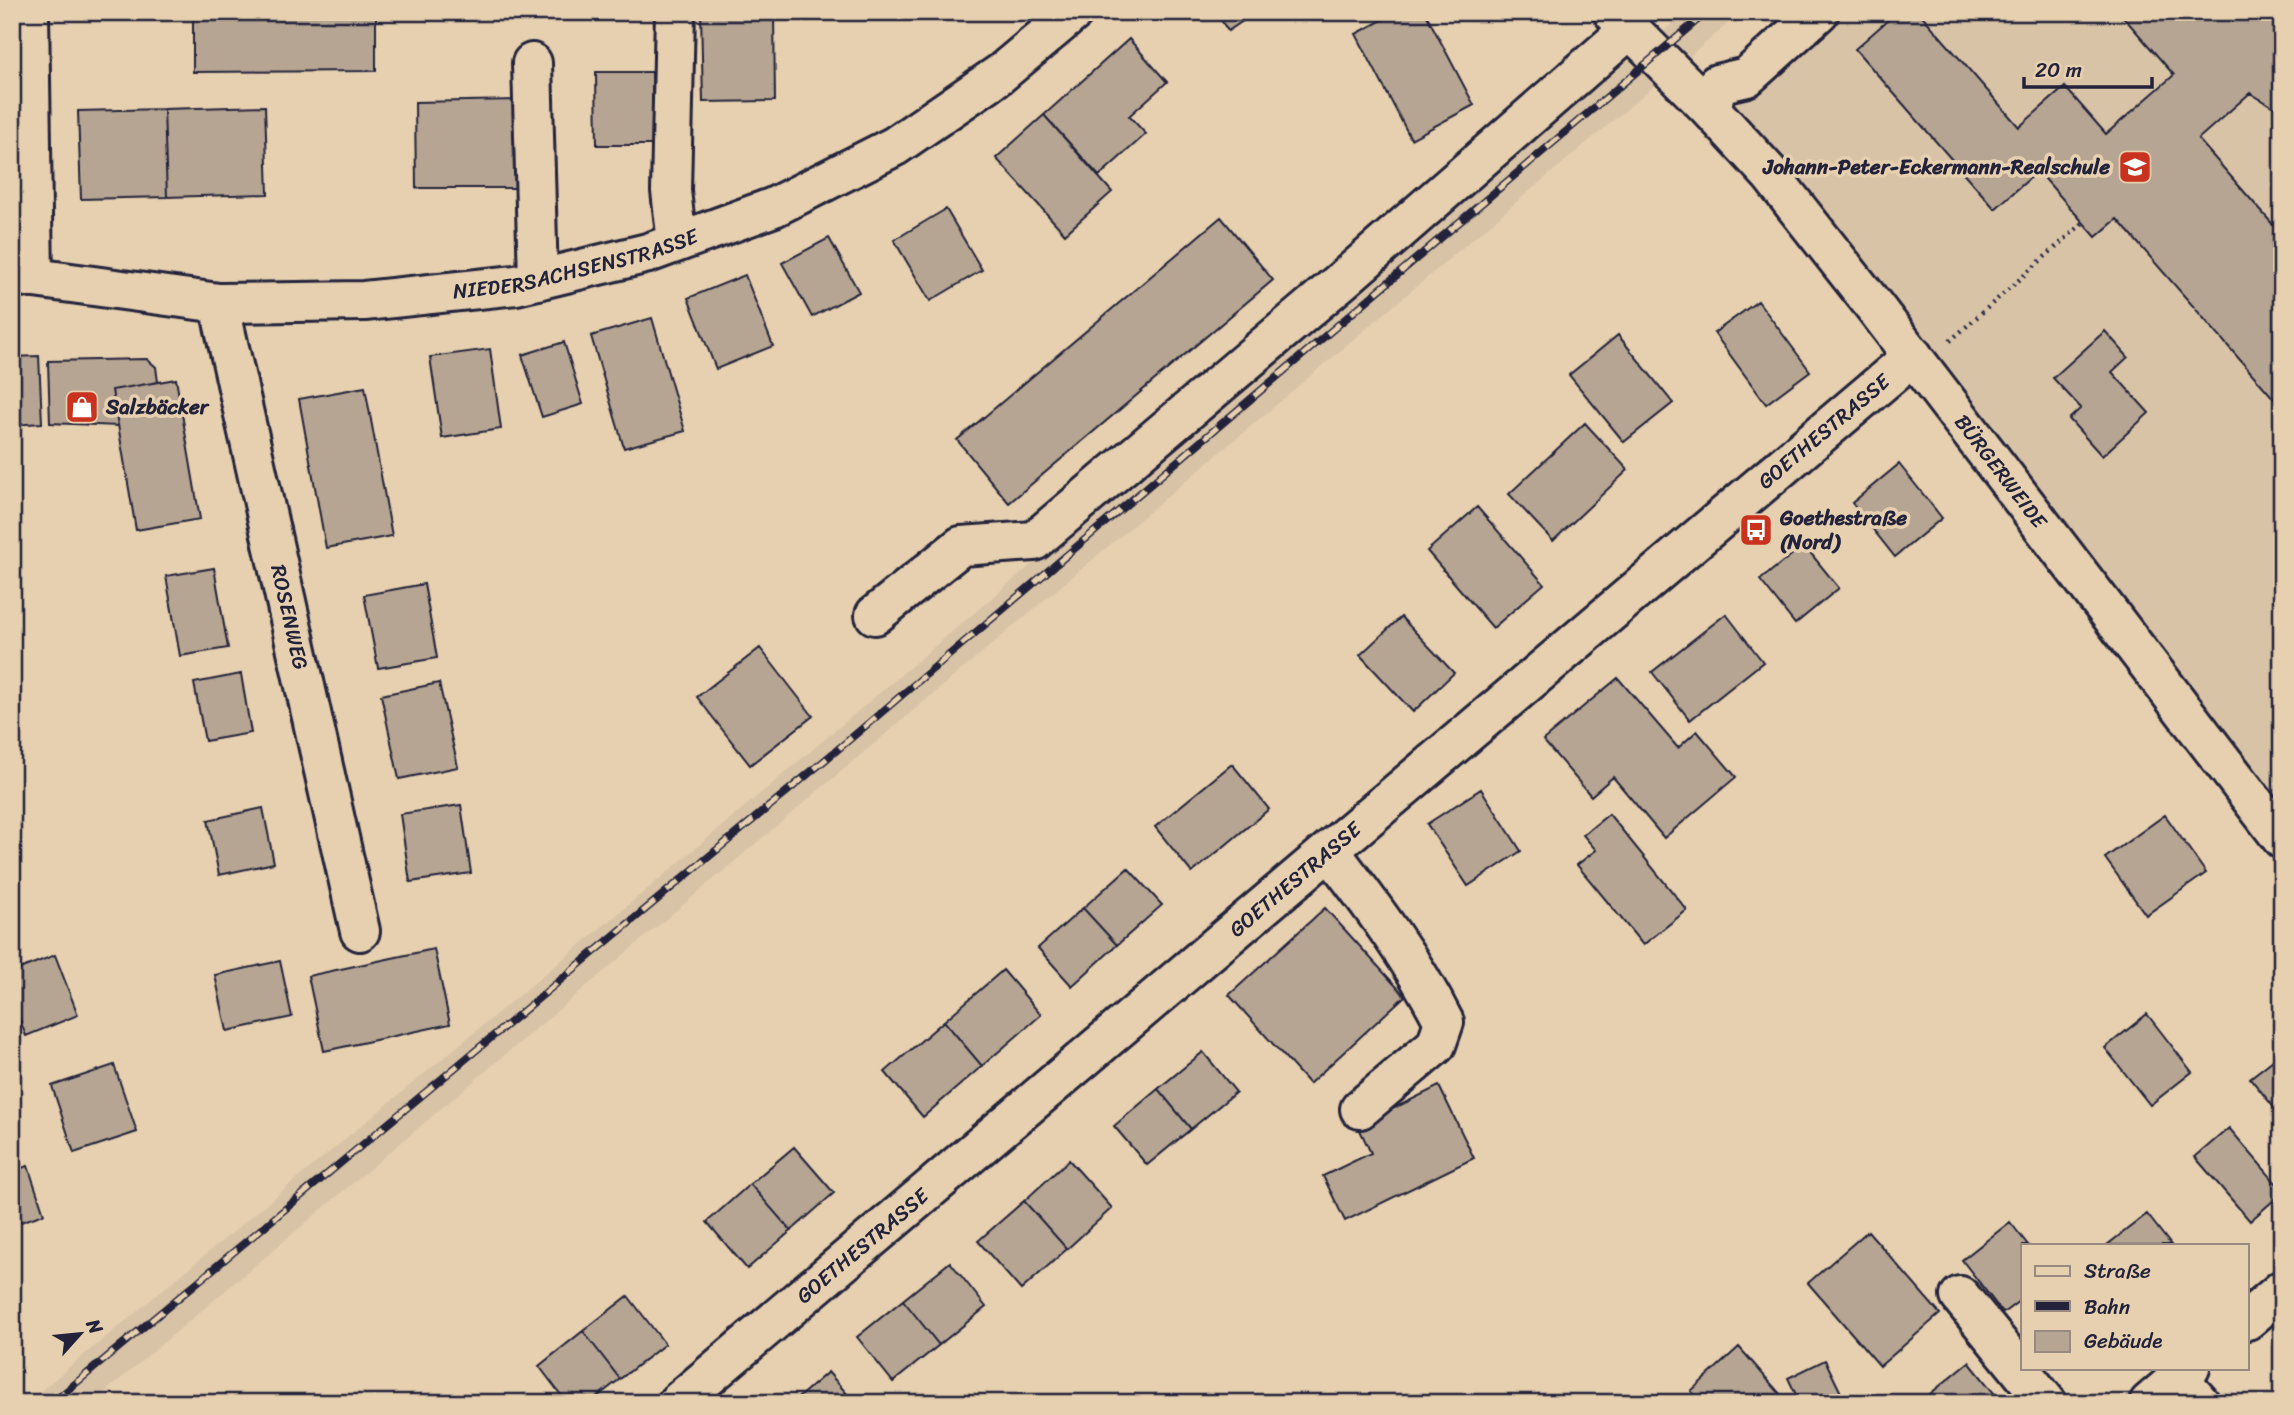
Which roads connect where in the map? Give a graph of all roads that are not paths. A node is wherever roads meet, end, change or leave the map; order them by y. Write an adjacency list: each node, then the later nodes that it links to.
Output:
1 (29, 12): 9 (street)
2 (675, 12): 8 (street)
3 (1074, 12): 8 (street, NIEDERSACHSENSTRASSE)
4 (1819, 12): 7 (street)
5 (1622, 21): 7 (street, BÜRGERWEIDE); 13 (street)
6 (532, 63): 10 (street)
7 (1711, 110): 12 (street, BÜRGERWEIDE)
8 (677, 242): 10 (street, NIEDERSACHSENSTRASSE)
9 (23, 277): 11 (street, NIEDERSACHSENSTRASSE)
10 (538, 280): 11 (street, NIEDERSACHSENSTRASSE)
11 (219, 303): 16 (street, ROSENWEG)
12 (1916, 362): 14 (street, BÜRGERWEIDE); 15 (street, GOETHESTRASSE)
13 (875, 615)
14 (2282, 839)
15 (1330, 851): 17 (street); 22 (street, GOETHESTRASSE)
16 (360, 931)
17 (1360, 1110)
18 (2282, 1290): 20 (street)
19 (1960, 1296): 23 (street)
20 (2248, 1319)
21 (2189, 1383): 24 (street)
22 (677, 1403)
23 (2048, 1403)
24 (2149, 1403)

